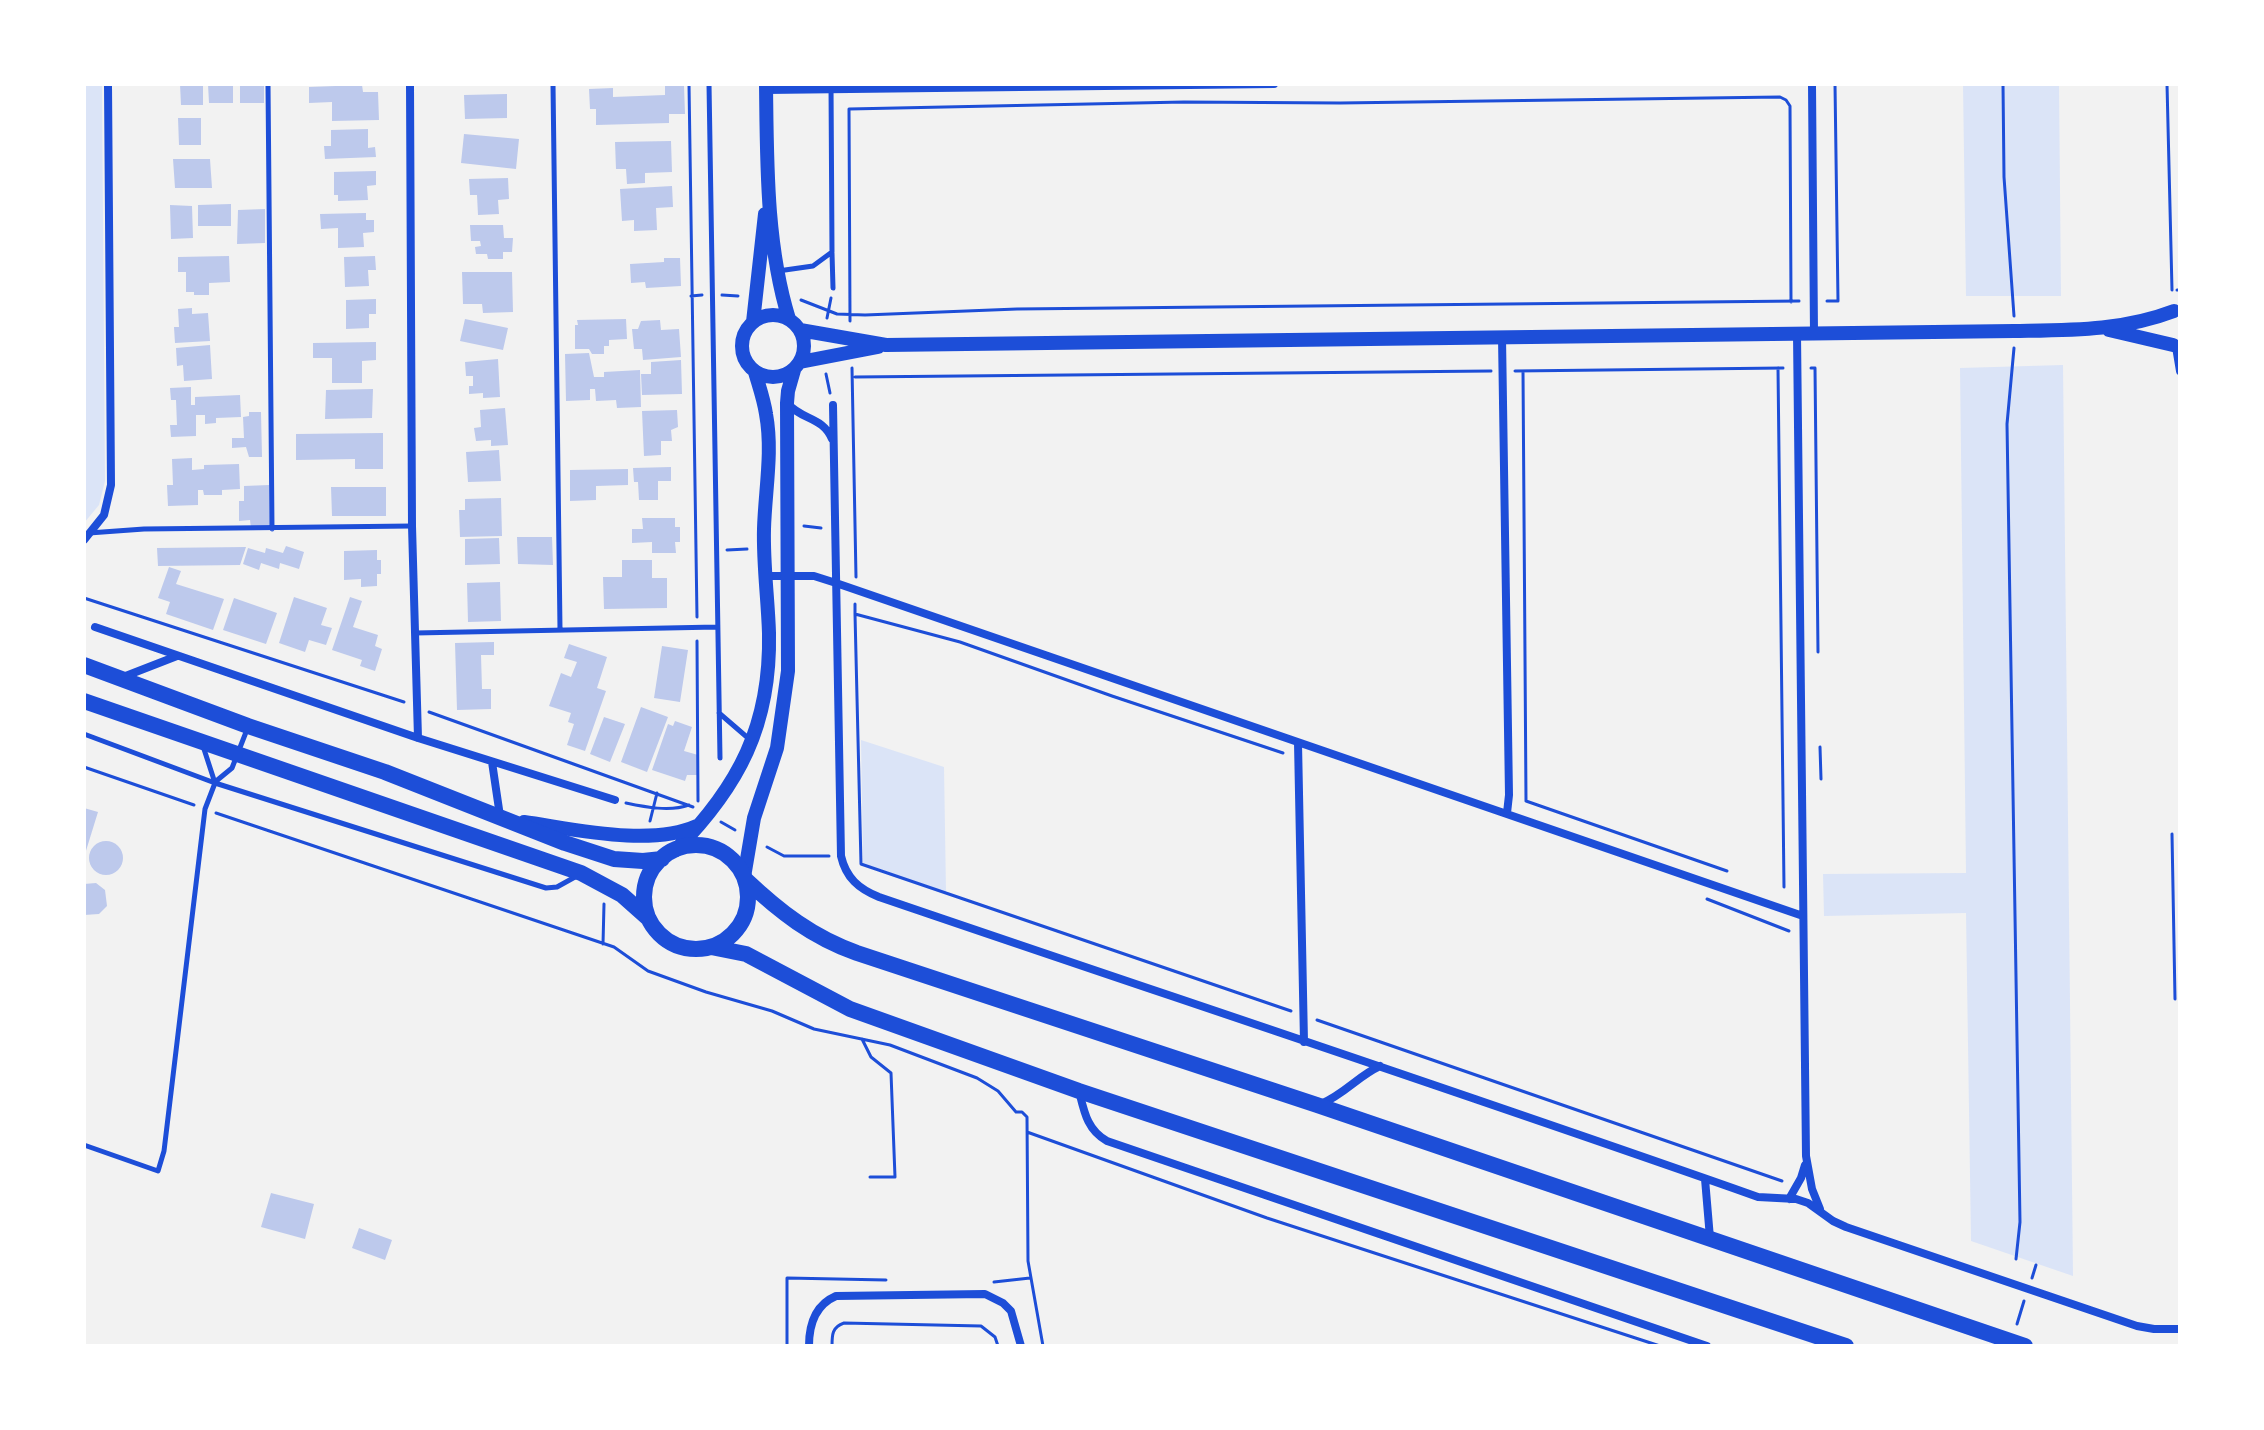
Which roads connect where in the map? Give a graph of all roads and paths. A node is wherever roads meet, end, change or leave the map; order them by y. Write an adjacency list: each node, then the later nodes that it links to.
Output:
1 (108, 84): 43 (street)
2 (268, 84): 42 (lane)
3 (410, 84): 41 (street)
4 (553, 84): 53 (lane)
5 (689, 84): 51 (path)
6 (709, 84): 52 (lane)
7 (1274, 84): 13 (street)
8 (1812, 84): 28 (street)
9 (1835, 84): 21 (path)
10 (2003, 84): 20 (path)
11 (2167, 84): 18 (path)
12 (766, 87): 13 (street); 14 (street)
13 (831, 87): 15 (lane)
14 (769, 185): 16 (street); 24 (street)
15 (832, 252): 16 (lane); 17 (lane)
16 (777, 271): 25 (street)
17 (833, 288)
18 (2176, 290)
19 (792, 297): 23 (path)
20 (2013, 299)
21 (1838, 301)
22 (2178, 307): 26 (street); 31 (street)
23 (850, 314): 23 (path)
24 (753, 322): 25 (street); 37 (street)
25 (794, 324): 30 (street); 33 (street)
26 (2105, 329): 28 (street); 31 (street)
27 (1797, 334): 28 (street); 29 (street); 90 (street)
28 (1814, 334)
29 (1502, 337): 30 (street); 79 (street)
30 (886, 345): 33 (street)
31 (2176, 347): 36 (street)
32 (2013, 363): 109 (path)
33 (797, 366): 37 (street); 38 (street)
34 (1815, 368): 55 (path)
35 (1490, 371): 47 (path)
36 (2180, 371)
37 (755, 372): 44 (street)
38 (787, 403): 40 (street); 45 (street)
39 (833, 405): 40 (street)
40 (834, 450): 46 (street)
41 (412, 526): 42 (lane); 54 (street)
42 (272, 529): 43 (lane)
43 (88, 533)
44 (766, 576): 45 (street); 66 (street)
45 (789, 576): 46 (street); 88 (street)
46 (836, 583): 47 (street); 96 (street)
47 (855, 590): 49 (path); 67 (street)
48 (84, 598): 60 (path)
49 (855, 614): 71 (path); 94 (path)
50 (95, 627): 56 (street)
51 (697, 627): 52 (lane); 53 (lane); 78 (path)
52 (717, 627): 61 (lane)
53 (560, 629): 54 (lane)
54 (415, 633): 60 (street)
55 (1818, 652)
56 (178, 655): 58 (street); 64 (street)
57 (84, 665): 58 (main road)
58 (121, 677): 62 (main road)
59 (84, 701): 65 (main road)
60 (417, 707): 64 (street); 76 (path)
61 (719, 713): 66 (lane); 70 (lane)
62 (248, 726): 69 (lane); 80 (main road)
63 (84, 734): 75 (lane)
64 (418, 738): 72 (street)
65 (200, 741): 69 (main road); 75 (lane)
66 (752, 741): 81 (street)
67 (1298, 743): 71 (street); 79 (street)
68 (1820, 747): 74 (path)
69 (239, 754): 75 (lane); 87 (main road)
70 (720, 758)
71 (1298, 758): 94 (street)
72 (492, 762): 76 (street); 80 (street)
73 (84, 767): 77 (path)
74 (1821, 779)
75 (215, 783): 77 (lane); 87 (lane)
76 (615, 800)
77 (205, 809): 95 (path); 101 (lane)
78 (698, 809)
79 (1507, 813): 90 (street)
80 (504, 818): 81 (street); 85 (main road)
81 (701, 824): 85 (street)
82 (2172, 834): 84 (path)
83 (2180, 852): 84 (path)
84 (2172, 853): 93 (path)
85 (669, 854): 88 (main road); 91 (main road)
86 (1727, 871): 89 (path)
87 (581, 873): 91 (main road)
88 (745, 878): 92 (main road); 99 (main road)
89 (1784, 887)
90 (1803, 916): 102 (street)
91 (649, 919): 92 (main road)
92 (711, 947): 98 (main road)
93 (2175, 999)
94 (1304, 1016): 96 (street); 105 (path)
95 (862, 1039): 100 (path); 103 (path)
96 (1304, 1042): 97 (street)
97 (1380, 1066): 99 (street); 104 (street)
98 (1079, 1091): 123 (street); 124 (main road)
99 (1317, 1105): 108 (main road)
100 (1027, 1132): 121 (path); 122 (path)
101 (84, 1145)
102 (1806, 1156): 105 (street); 107 (street)
103 (870, 1177)
104 (1705, 1179): 106 (street); 108 (street)
105 (1797, 1185): 106 (street)
106 (1789, 1199): 107 (street)
107 (1820, 1209): 114 (street)
108 (1710, 1240): 125 (main road)
109 (2016, 1259)
110 (2036, 1265): 111 (path)
111 (2033, 1274)
112 (799, 1279): 116 (path)
113 (2026, 1296): 115 (path)
114 (2180, 1329)
115 (2014, 1331)
116 (787, 1346)
117 (809, 1346): 120 (street)
118 (832, 1346): 119 (path)
119 (998, 1346)
120 (1021, 1346)
121 (1043, 1346)
122 (1660, 1346)
123 (1707, 1346)
124 (1846, 1346)
125 (2025, 1346)

